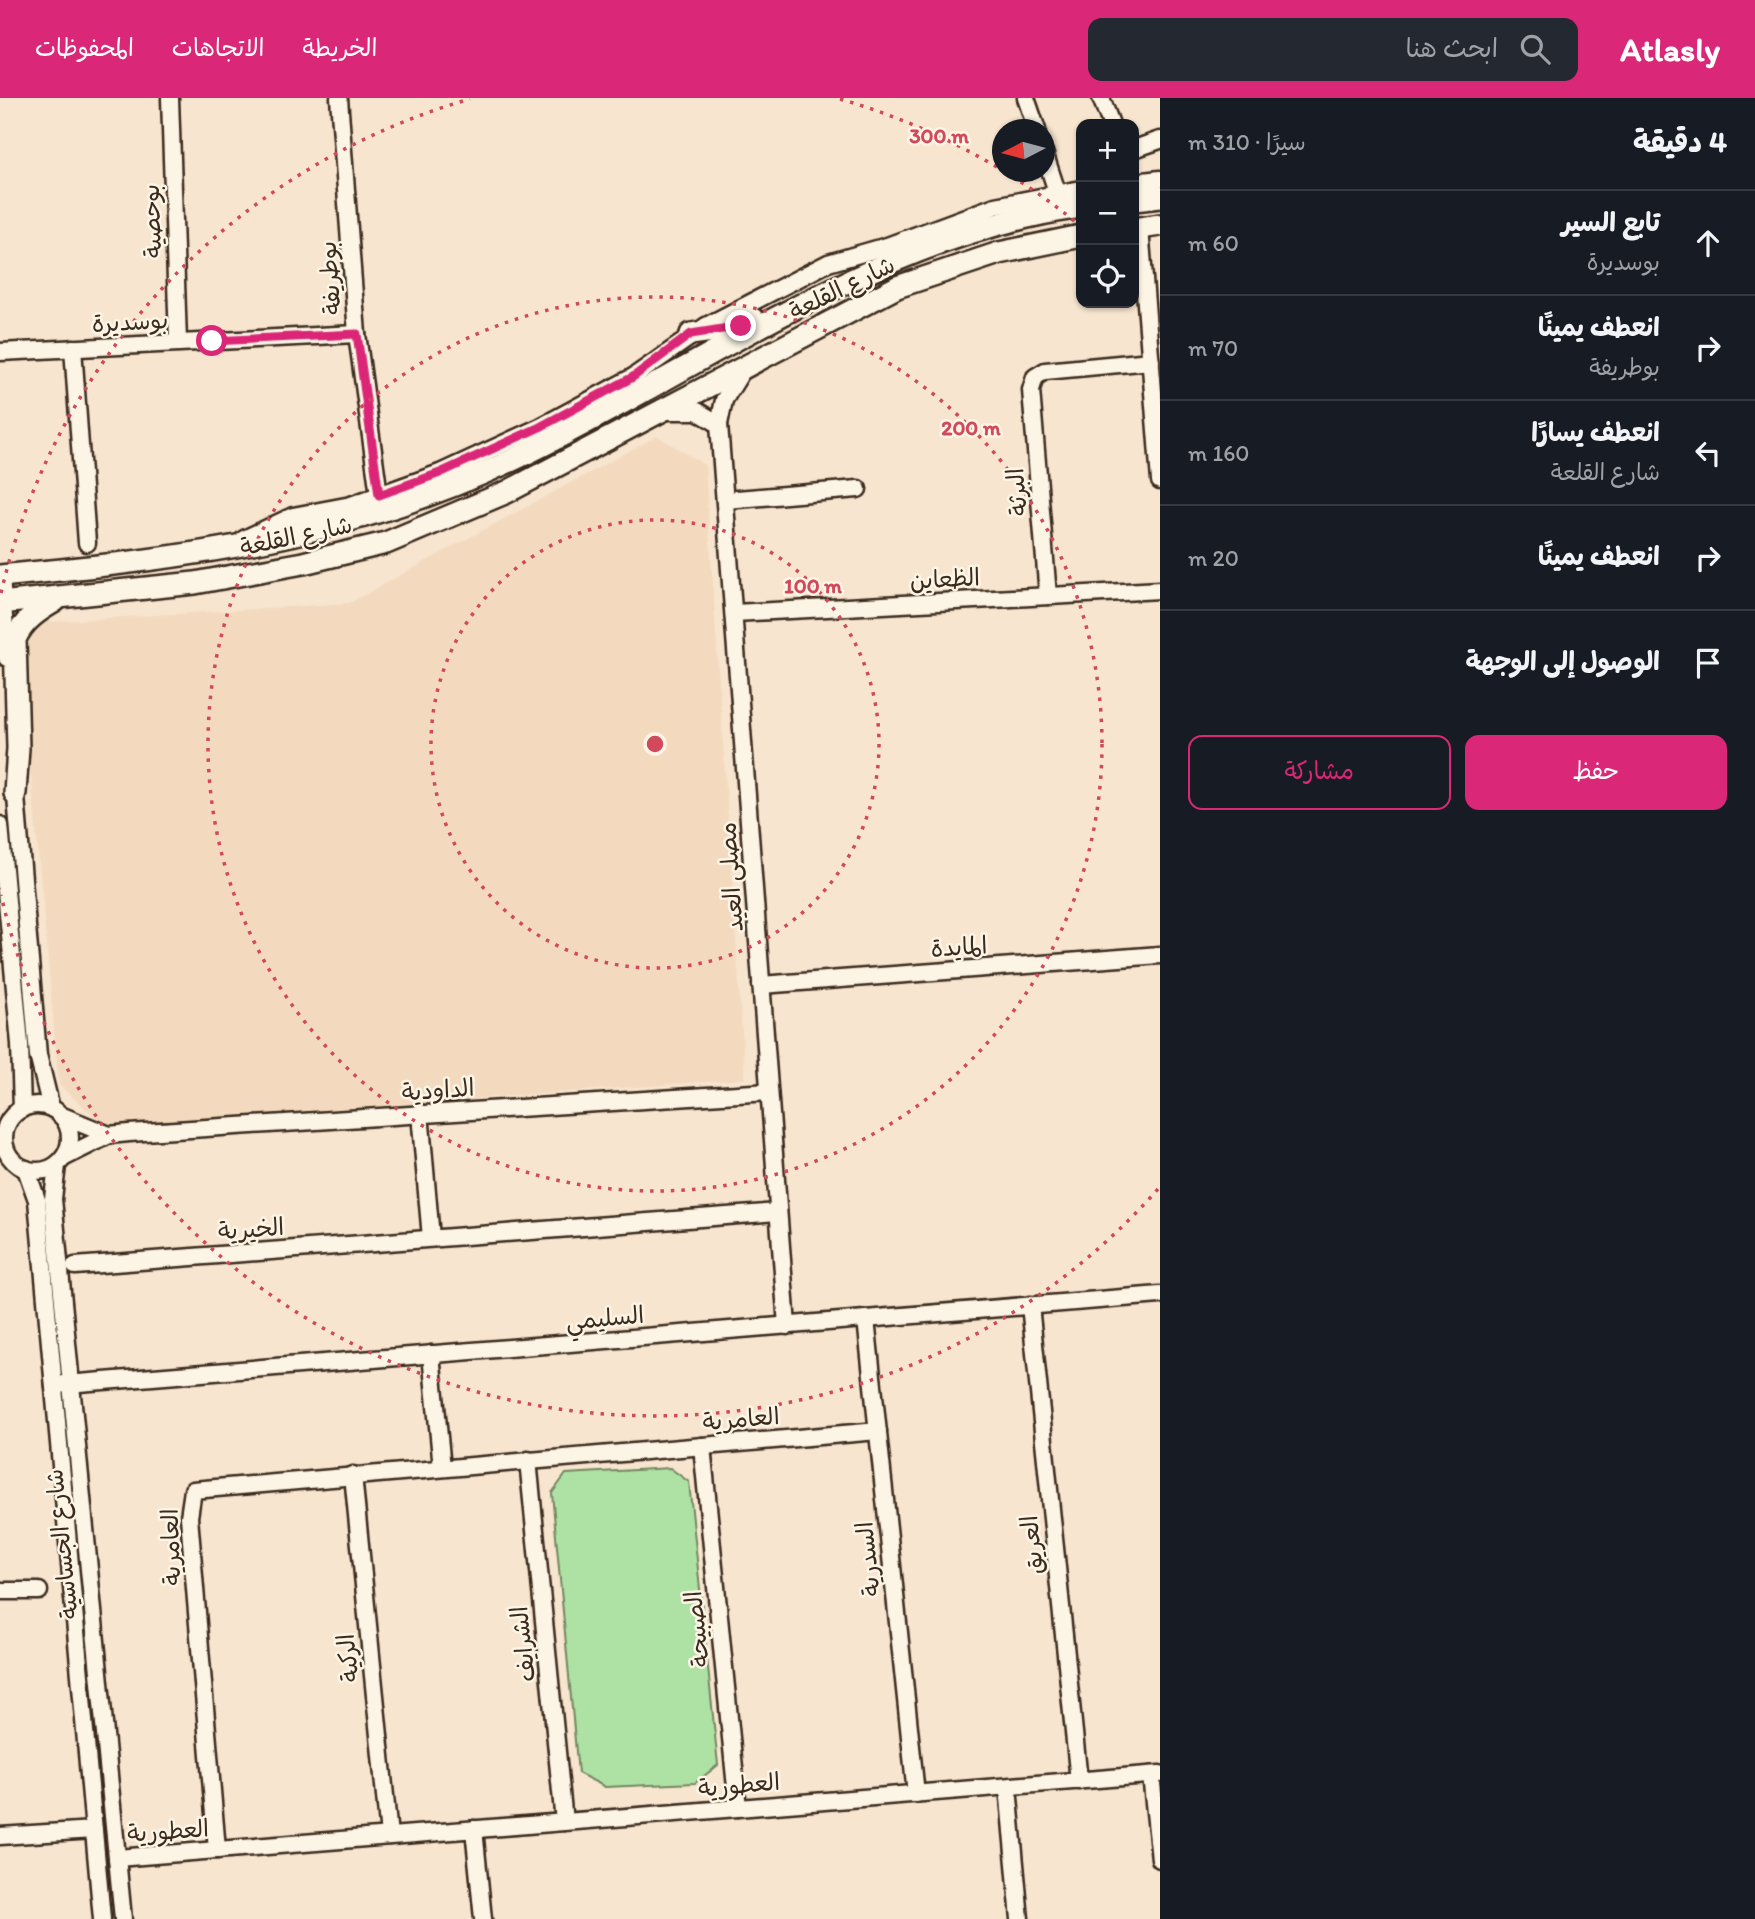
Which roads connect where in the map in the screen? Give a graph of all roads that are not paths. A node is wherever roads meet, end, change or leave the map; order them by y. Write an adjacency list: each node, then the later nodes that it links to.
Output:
1 (170, 98): 20 (street, بوحصية)
2 (339, 98): 18 (street, بوطريفة)
3 (1026, 98): 5 (street)
4 (1101, 98): 6 (street)
5 (1033, 119)
6 (1109, 119)
7 (1160, 140): 8 (street)
8 (1139, 147)
9 (1055, 175): 14 (street)
10 (1160, 179): 11 (street)
11 (1139, 181)
12 (1160, 197): 13 (main road)
13 (1139, 199)
14 (1067, 203): 17 (main road, شارع القلعة); 19 (street, شارع القلعة)
15 (1145, 227): 23 (street)
16 (1076, 237): 24 (main road, شارع القلعة)
17 (830, 293): 19 (main road); 32 (main road, شارع القلعة)
18 (357, 334): 20 (street, بوسديرة); 29 (street, بوطريفة)
19 (691, 334): 29 (street, شارع القلعة)
20 (178, 342): 21 (street, بوسديرة)
21 (73, 348): 22 (street, بوسديرة); 31 (street, بوسديرة)
22 (0, 352)
23 (1151, 360): 27 (street); 35 (street, البرثة)
24 (748, 363): 25 (main road, شارع القلعة); 26 (street, مصلى العيد)
25 (655, 411): 26 (street); 36 (main road, شارع القلعة)
26 (719, 424): 30 (street, مصلى العيد)
27 (1160, 481)
28 (858, 489): 30 (street)
29 (379, 495): 32 (street, شارع القلعة)
30 (725, 500): 38 (street, مصلى العيد)
31 (87, 543)
32 (222, 550): 33 (main road, شارع القلعة)
33 (1, 576): 37 (street)
34 (1160, 590): 35 (street, الظعاين)
35 (1048, 596): 38 (street, الظعاين)
36 (59, 599): 37 (main road, شارع القلعة); 39 (main road)
37 (1, 603): 39 (street)
38 (734, 613): 42 (street, مصلى العيد)
39 (15, 793): 44 (street)
40 (0, 825): 46 (street)
41 (1160, 955): 42 (street, المايدة)
42 (761, 985): 43 (street, مصلى العيد)
43 (769, 1092): 45 (street, الداودية); 51 (street, مصلى العيد)
44 (56, 1112): 46 (street); 47 (street, الداودية); 49 (street)
45 (420, 1113): 47 (street, الداودية); 52 (street)
46 (12, 1116): 48 (street)
47 (109, 1135): 49 (street, الداودية)
48 (3, 1146): 50 (street)
49 (61, 1161): 50 (street); 59 (street, شارع الجساسية)
50 (26, 1169): 59 (street, شارع الجساسية)
51 (778, 1212): 52 (street, الخيرية); 57 (street, مصلى العيد)
52 (431, 1238): 53 (street, الخيرية)
53 (75, 1266)
54 (1160, 1295): 55 (street, السليمي)
55 (1030, 1306): 56 (street, السليمي); 68 (street, العريق)
56 (866, 1319): 57 (street, السليمي); 60 (street, السدرية)
57 (787, 1326): 58 (street, السليمي)
58 (430, 1354): 59 (street, السليمي); 63 (street)
59 (62, 1384): 74 (street, شارع الجساسية); 78 (street, شارع الجساسية)
60 (878, 1431): 61 (street, العامرية); 70 (street, السدرية)
61 (702, 1446): 62 (street, العامرية); 71 (street, الصبيحة)
62 (528, 1460): 63 (street, العامرية); 72 (street, الشرايف)
63 (442, 1468): 64 (street, العامرية)
64 (353, 1475): 76 (street, الركية); 77 (street, العامرية)
65 (0, 1591): 66 (street)
66 (39, 1591)
67 (1156, 1774): 68 (street, العطورية); 79 (street)
68 (1079, 1781): 69 (street, العطورية)
69 (1008, 1787): 70 (street, العطورية); 83 (street)
70 (916, 1794): 71 (street, العطورية)
71 (738, 1808): 72 (street, العطورية)
72 (564, 1822): 73 (street, العطورية)
73 (474, 1829): 76 (street, العطورية); 82 (street)
74 (94, 1830): 75 (street); 80 (street, شارع الجساسية)
75 (0, 1836)
76 (389, 1836): 77 (street, العطورية)
77 (217, 1850): 78 (street, العطورية)
78 (117, 1858): 81 (street, شارع الجساسية)
79 (1160, 1859)
80 (102, 1919)
81 (123, 1919)
82 (483, 1919)
83 (1020, 1919)

